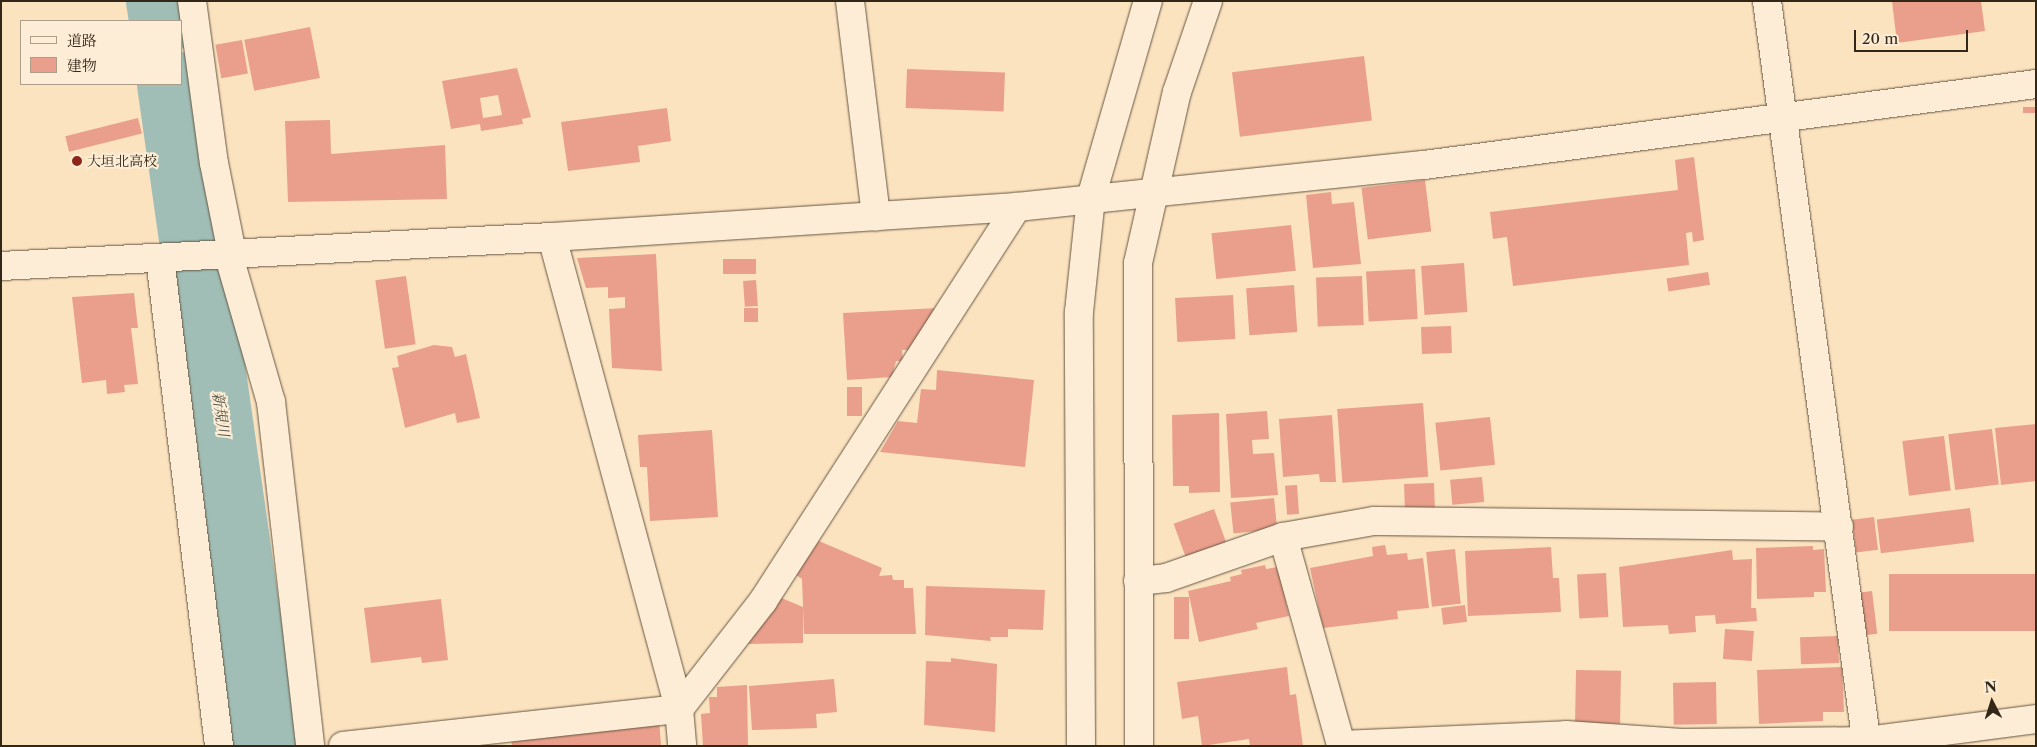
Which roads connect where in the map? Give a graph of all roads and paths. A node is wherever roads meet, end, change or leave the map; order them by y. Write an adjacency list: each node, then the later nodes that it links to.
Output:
1 (192, 1): 13 (street)
2 (850, 1): 11 (street)
3 (1148, 1): 9 (street)
4 (1208, 1): 8 (street)
5 (1767, 1): 7 (street)
6 (2036, 84): 7 (street)
7 (1782, 117): 8 (street); 16 (street)
8 (1151, 193): 9 (street); 18 (street)
9 (1091, 198): 10 (street); 26 (street)
10 (1017, 207): 11 (street); 19 (street)
11 (876, 216): 12 (street)
12 (552, 237): 13 (street); 19 (street)
13 (230, 253): 14 (street); 23 (street)
14 (168, 258): 15 (street); 22 (street)
15 (1, 266)
16 (1838, 527): 17 (street); 21 (street)
17 (1283, 537): 18 (street); 21 (street)
18 (1138, 581): 27 (street)
19 (679, 709): 24 (street); 25 (street)
20 (2036, 719): 21 (street)
21 (1867, 744)
22 (219, 746)
23 (310, 746)
24 (342, 746)
25 (682, 746)
26 (1081, 746)
27 (1139, 746)

